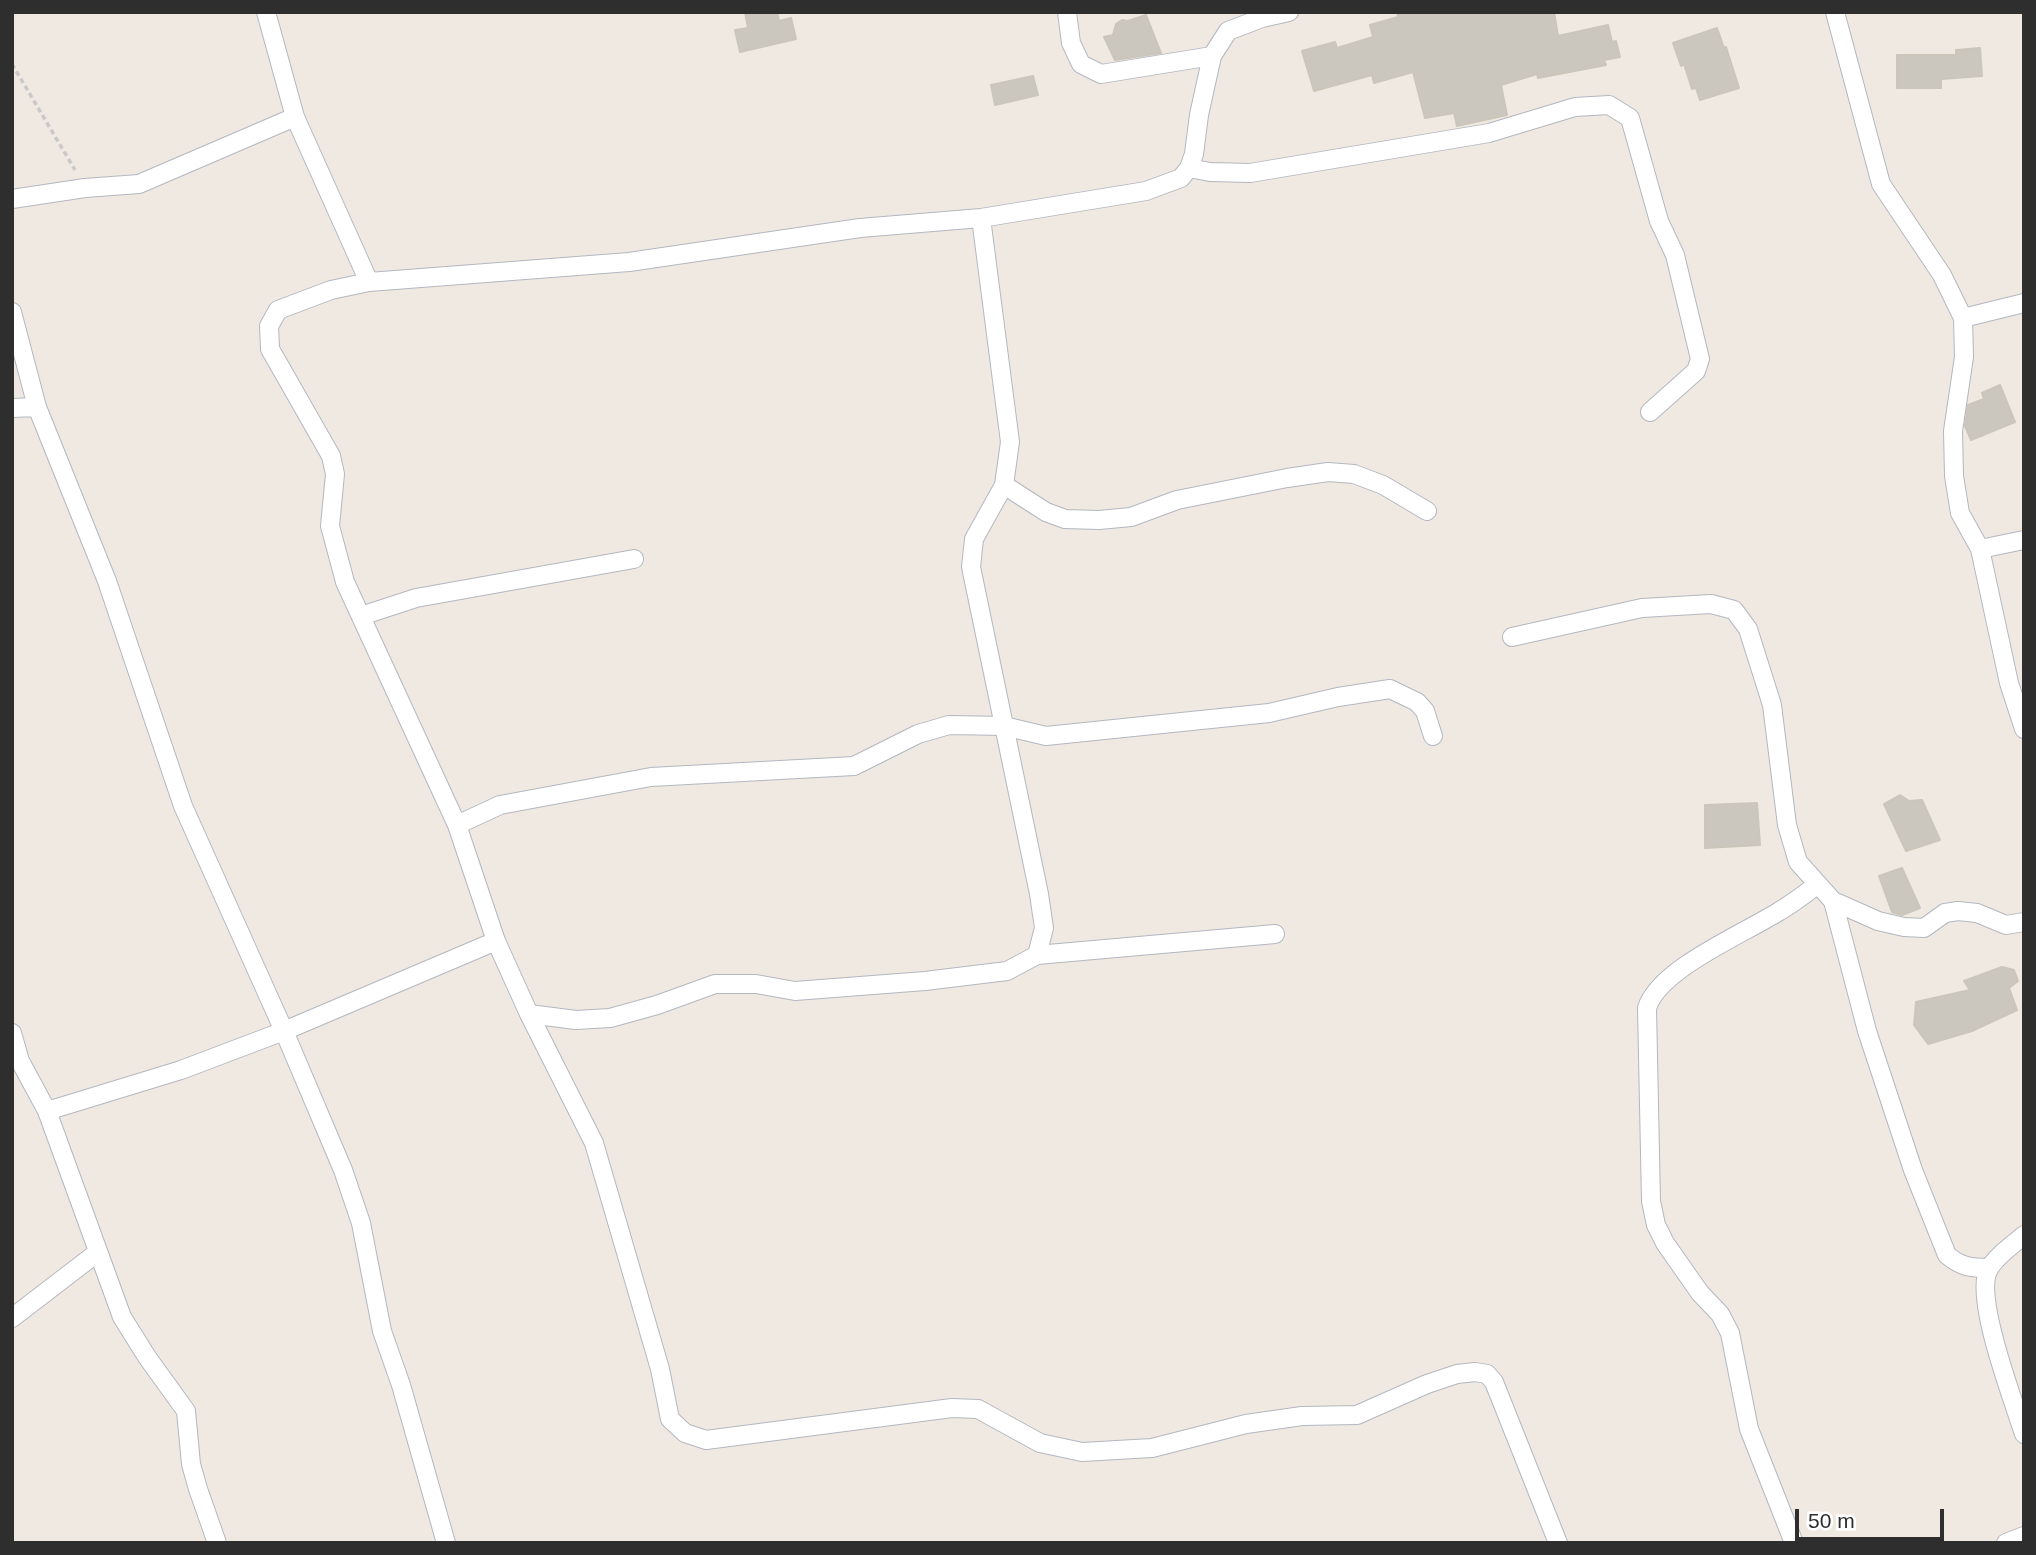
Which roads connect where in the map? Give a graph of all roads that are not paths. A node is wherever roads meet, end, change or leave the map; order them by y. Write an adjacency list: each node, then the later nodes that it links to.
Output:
1 (266, 12): 6 (street)
2 (1067, 12): 5 (street)
3 (1289, 12): 5 (street)
4 (1835, 12): 13 (street)
5 (1212, 55): 7 (street)
6 (295, 117): 8 (street); 10 (street)
7 (1189, 168): 9 (street); 16 (street)
8 (12, 199)
9 (981, 218): 10 (street); 17 (street)
10 (369, 282): 22 (street)
11 (2024, 303): 13 (street)
12 (12, 312): 14 (street)
13 (1963, 318): 20 (street)
14 (37, 407): 15 (street); 35 (street)
15 (12, 408)
16 (1650, 412)
17 (1004, 485): 18 (street); 24 (street)
18 (1427, 511)
19 (2024, 540): 20 (street)
20 (1980, 548): 25 (street)
21 (634, 559): 22 (street)
22 (361, 616): 27 (street)
23 (1512, 637): 28 (street)
24 (1004, 726): 26 (street); 27 (street); 33 (street)
25 (2024, 729)
26 (1433, 736)
27 (457, 825): 32 (street)
28 (1818, 884): 29 (street); 47 (street)
29 (1833, 901): 30 (street); 40 (street)
30 (2024, 922)
31 (1275, 934): 33 (street)
32 (496, 941): 34 (street); 35 (street)
33 (1037, 954): 34 (street)
34 (529, 1014): 46 (street)
35 (284, 1031): 37 (street); 45 (street)
36 (12, 1033): 37 (street)
37 (47, 1111): 39 (street)
38 (2024, 1235): 40 (street)
39 (97, 1252): 41 (street); 44 (street)
40 (1989, 1268): 42 (street)
41 (12, 1318)
42 (2024, 1434)
43 (2024, 1536): 48 (street)
44 (217, 1543)
45 (446, 1543)
46 (1558, 1543)
47 (1794, 1543)
48 (2006, 1543)

